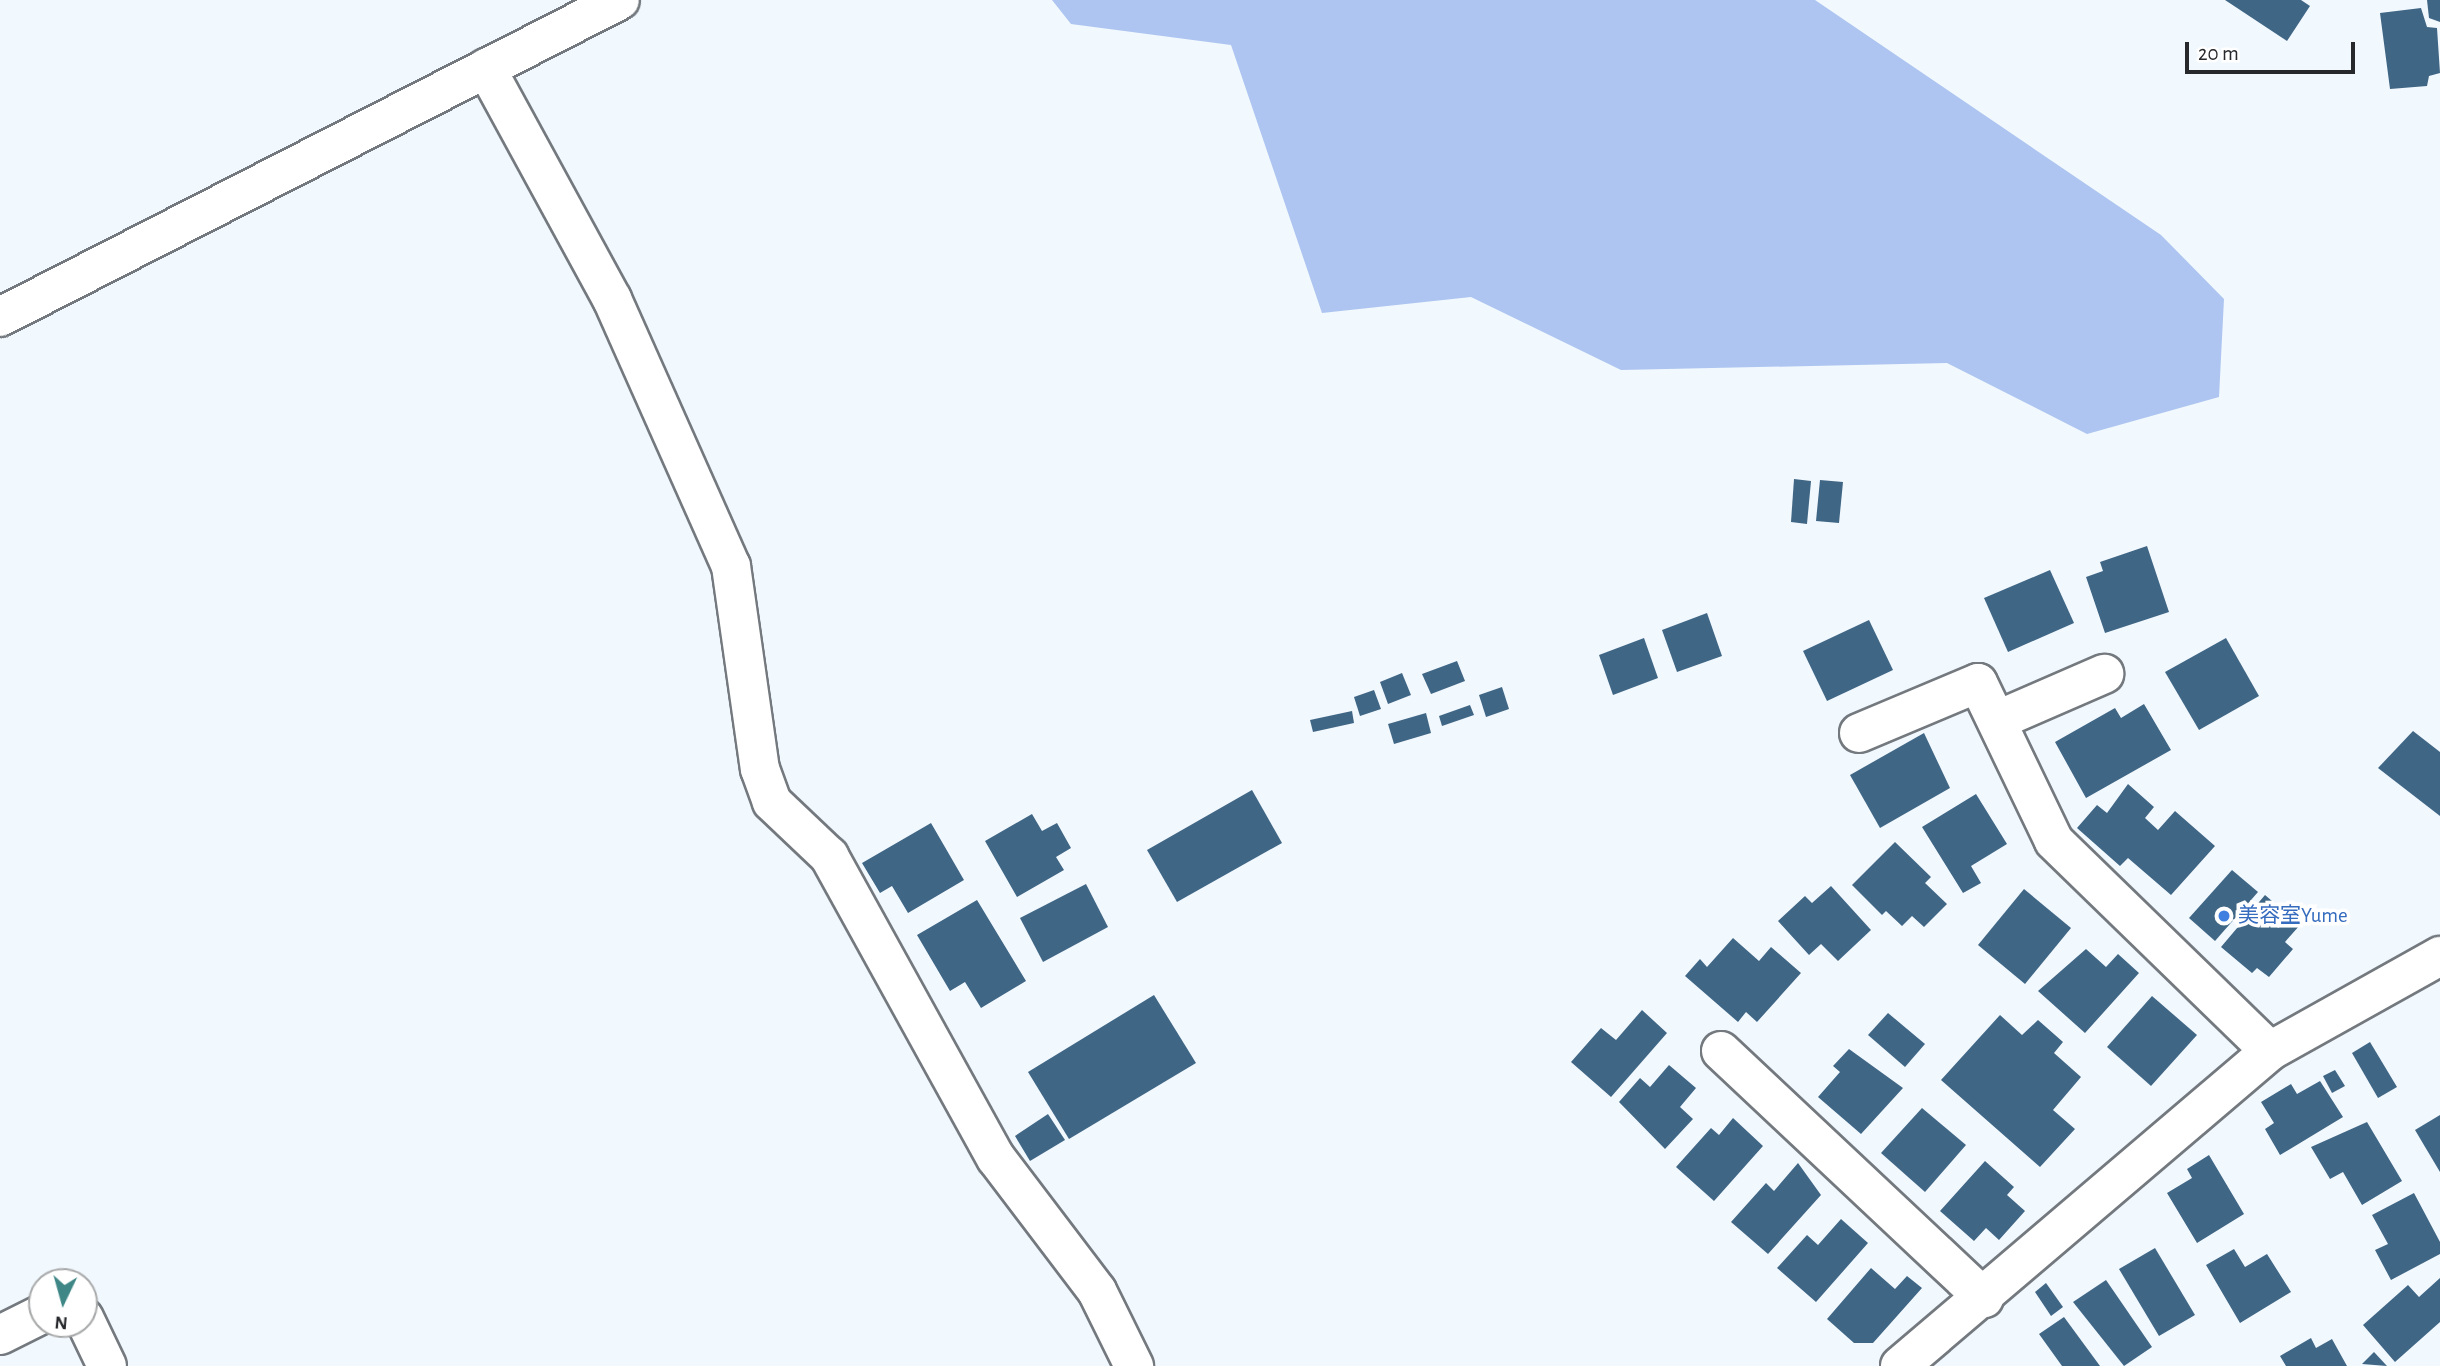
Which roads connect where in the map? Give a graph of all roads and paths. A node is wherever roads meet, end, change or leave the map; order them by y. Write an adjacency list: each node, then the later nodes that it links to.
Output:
1 (620, 0): 2 (street)
2 (486, 68): 3 (street); 15 (street)
3 (0, 317)
4 (2104, 674): 5 (street)
5 (1998, 720): 6 (street); 9 (street)
6 (1859, 733)
7 (2440, 956): 9 (street)
8 (1721, 1051): 10 (street)
9 (2270, 1051): 10 (street)
10 (1984, 1298): 16 (street)
11 (28, 1321): 12 (street)
12 (0, 1335)
13 (94, 1338): 14 (street)
14 (107, 1366)
15 (1134, 1366)
16 (1900, 1366)

